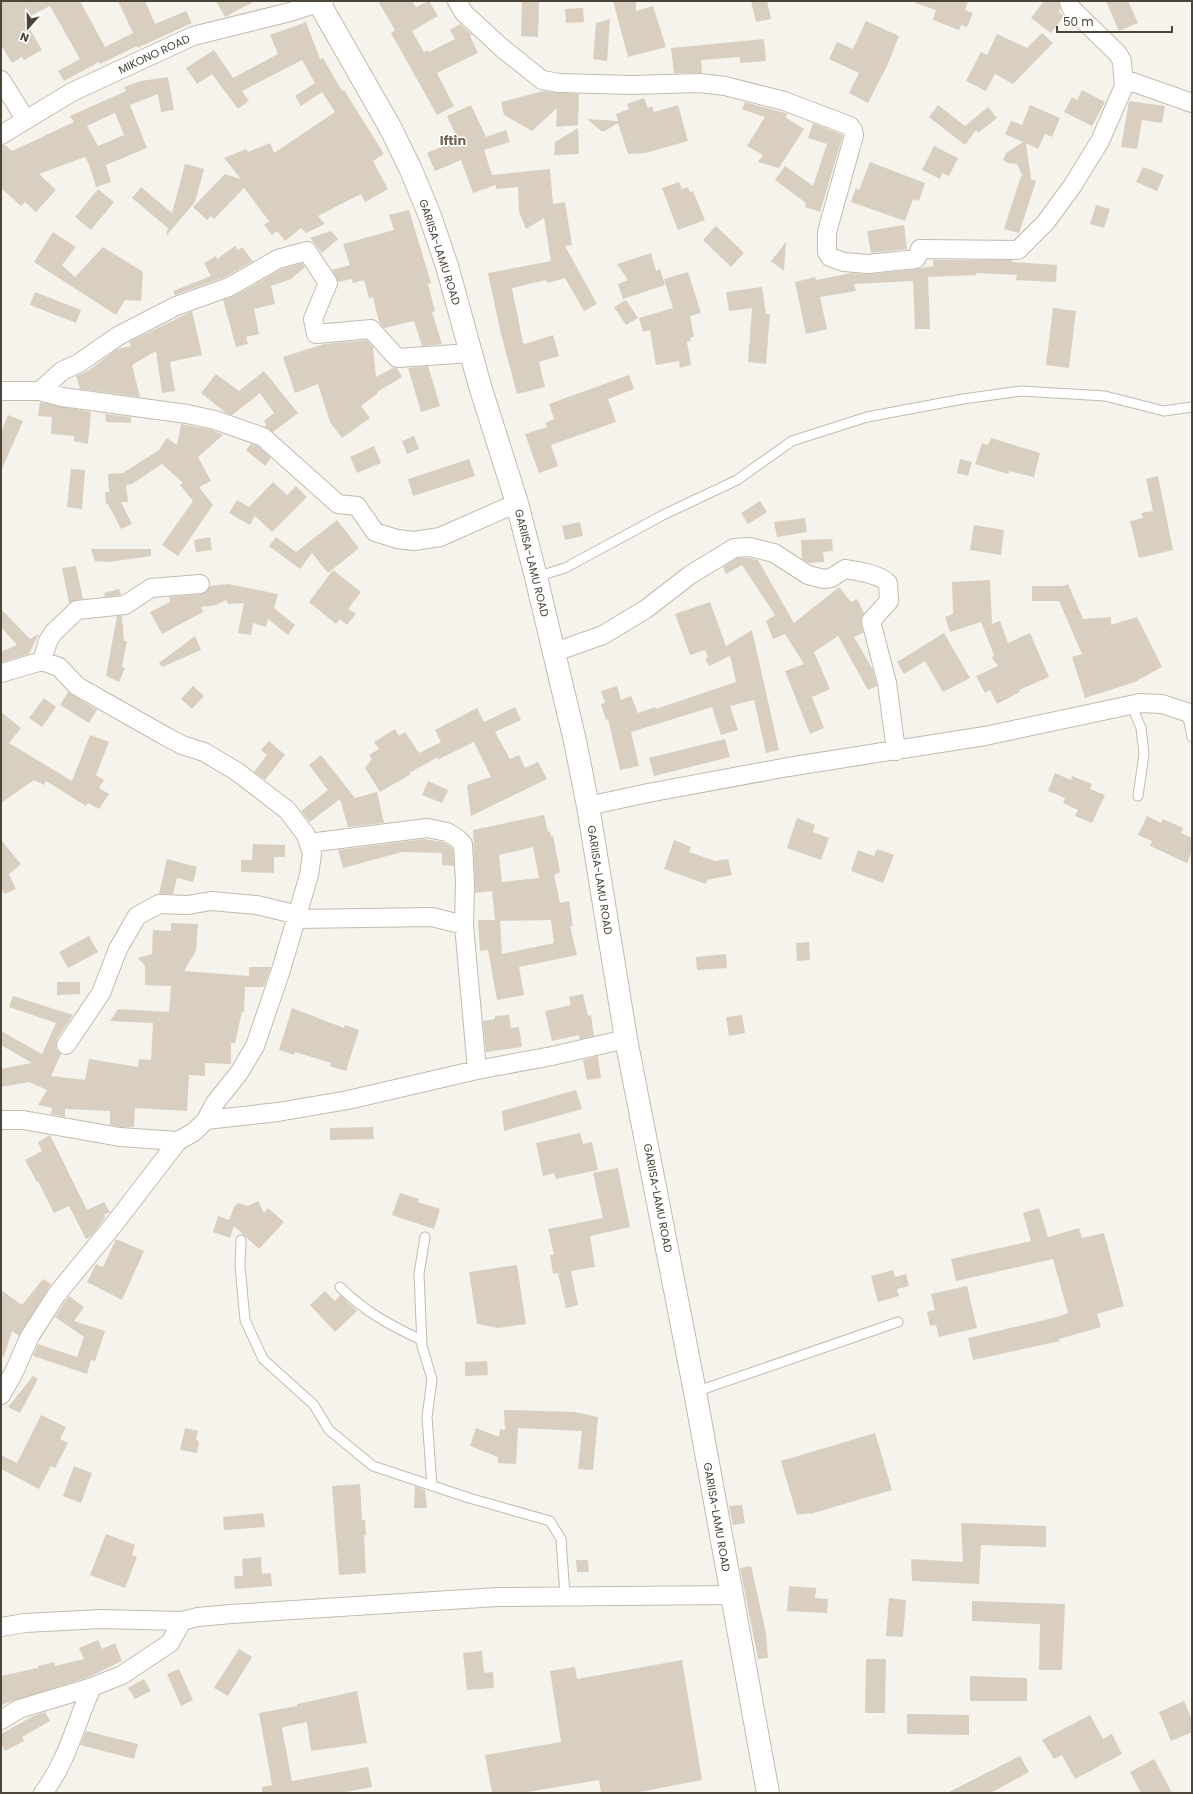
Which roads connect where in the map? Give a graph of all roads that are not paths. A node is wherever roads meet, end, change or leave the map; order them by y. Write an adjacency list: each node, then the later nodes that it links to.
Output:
1 (457, 1): 4 (street)
2 (1069, 1): 4 (street)
3 (320, 2): 7 (street, MIKONO ROAD); 9 (street, GARIISA-LAMU ROAD)
4 (1124, 79): 6 (street)
5 (1, 80): 7 (street)
6 (1192, 103)
7 (26, 120): 8 (street, MIKONO ROAD)
8 (1, 135)
9 (471, 353): 10 (street); 13 (street, GARIISA-LAMU ROAD)
10 (40, 390): 11 (street); 13 (street)
11 (1, 391)
12 (1192, 407): 14 (lane)
13 (517, 503): 14 (street, GARIISA-LAMU ROAD)
14 (536, 577): 16 (street, GARIISA-LAMU ROAD)
15 (200, 584): 17 (street)
16 (555, 652): 22 (street); 24 (street, GARIISA-LAMU ROAD)
17 (42, 661): 18 (street); 25 (street)
18 (1, 673)
19 (1131, 704): 20 (street); 22 (street); 23 (lane)
20 (1190, 713): 21 (lane)
21 (1192, 737)
22 (896, 751): 24 (street)
23 (1138, 796)
24 (588, 806): 28 (street, GARIISA-LAMU ROAD)
25 (309, 843): 26 (street); 27 (street)
26 (297, 917): 27 (street); 29 (street); 32 (street)
27 (464, 924): 30 (street)
28 (626, 1039): 30 (street); 39 (street, GARIISA-LAMU ROAD)
29 (66, 1045)
30 (477, 1070): 32 (street)
31 (1, 1120): 33 (street)
32 (206, 1120): 33 (street)
33 (178, 1141): 40 (street)
34 (425, 1237): 38 (lane)
35 (241, 1240): 41 (lane)
36 (340, 1287): 38 (lane)
37 (898, 1322): 39 (lane)
38 (421, 1340): 41 (lane)
39 (695, 1392): 42 (street, GARIISA-LAMU ROAD)
40 (1, 1395)
41 (432, 1486): 43 (lane)
42 (732, 1595): 43 (street); 49 (street, GARIISA-LAMU ROAD)
43 (565, 1596): 44 (street)
44 (182, 1621): 45 (street); 46 (street)
45 (1, 1627)
46 (92, 1687): 47 (street); 48 (street)
47 (1, 1720)
48 (43, 1793)
49 (768, 1793)

